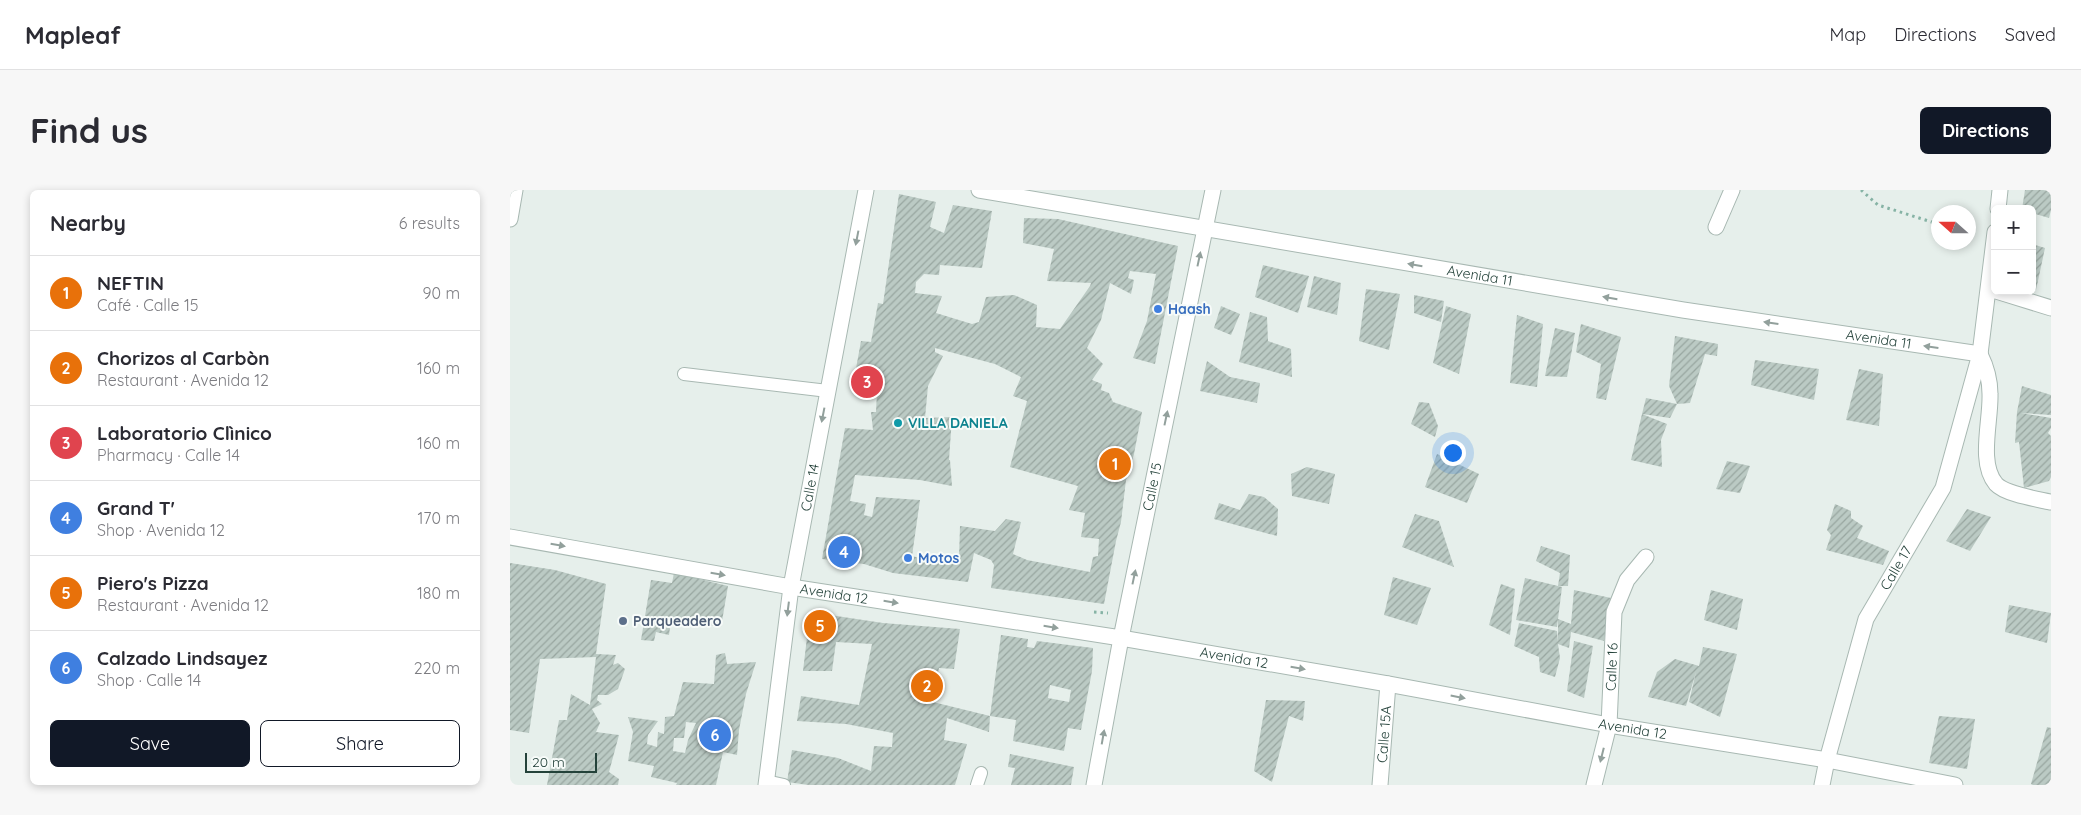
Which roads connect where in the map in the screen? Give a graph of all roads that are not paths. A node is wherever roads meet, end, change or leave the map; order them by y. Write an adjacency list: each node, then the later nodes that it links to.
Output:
1 (515, 190): 8 (street)
2 (866, 190): 16 (street, Calle 14, one-way to 16)
3 (979, 190): 10 (street, Avenida 11)
4 (1213, 190): 10 (street, Calle 15)
5 (1732, 190): 9 (street)
6 (2000, 190): 7 (street)
7 (1998, 205)
8 (510, 219)
9 (1716, 227)
10 (1205, 229): 14 (street, Avenida 11, one-way to 10); 21 (street, Calle 15, one-way to 10)
11 (1992, 295): 14 (street, Calle 17)
12 (2009, 295): 13 (street)
13 (2051, 308)
14 (1980, 354): 17 (street, Calle 17); 24 (street, Calle 17)
15 (684, 374): 16 (lane)
16 (828, 391): 20 (street, Calle 14, one-way to 20)
17 (2051, 502)
18 (510, 537): 20 (street, Avenida 12, one-way to 20)
19 (1646, 557): 23 (street, Calle 16)
20 (791, 587): 21 (street, Avenida 12, one-way to 21); 25 (street, Calle 14, one-way to 25)
21 (1121, 638): 22 (street, Avenida 12, one-way to 22); 27 (street, Calle 15, one-way to 21)
22 (1388, 684): 23 (street, Avenida 12, one-way to 23); 28 (street, Calle 15A)
23 (1609, 725): 24 (street, Avenida 12); 29 (street, Calle 16, one-way to 29)
24 (1827, 760): 30 (street, Calle 17); 31 (street, Avenida 12)
25 (766, 783): 26 (lane)
26 (784, 785)
27 (1094, 785)
28 (1380, 785)
29 (1594, 785)
30 (1822, 785)
31 (1955, 785)

